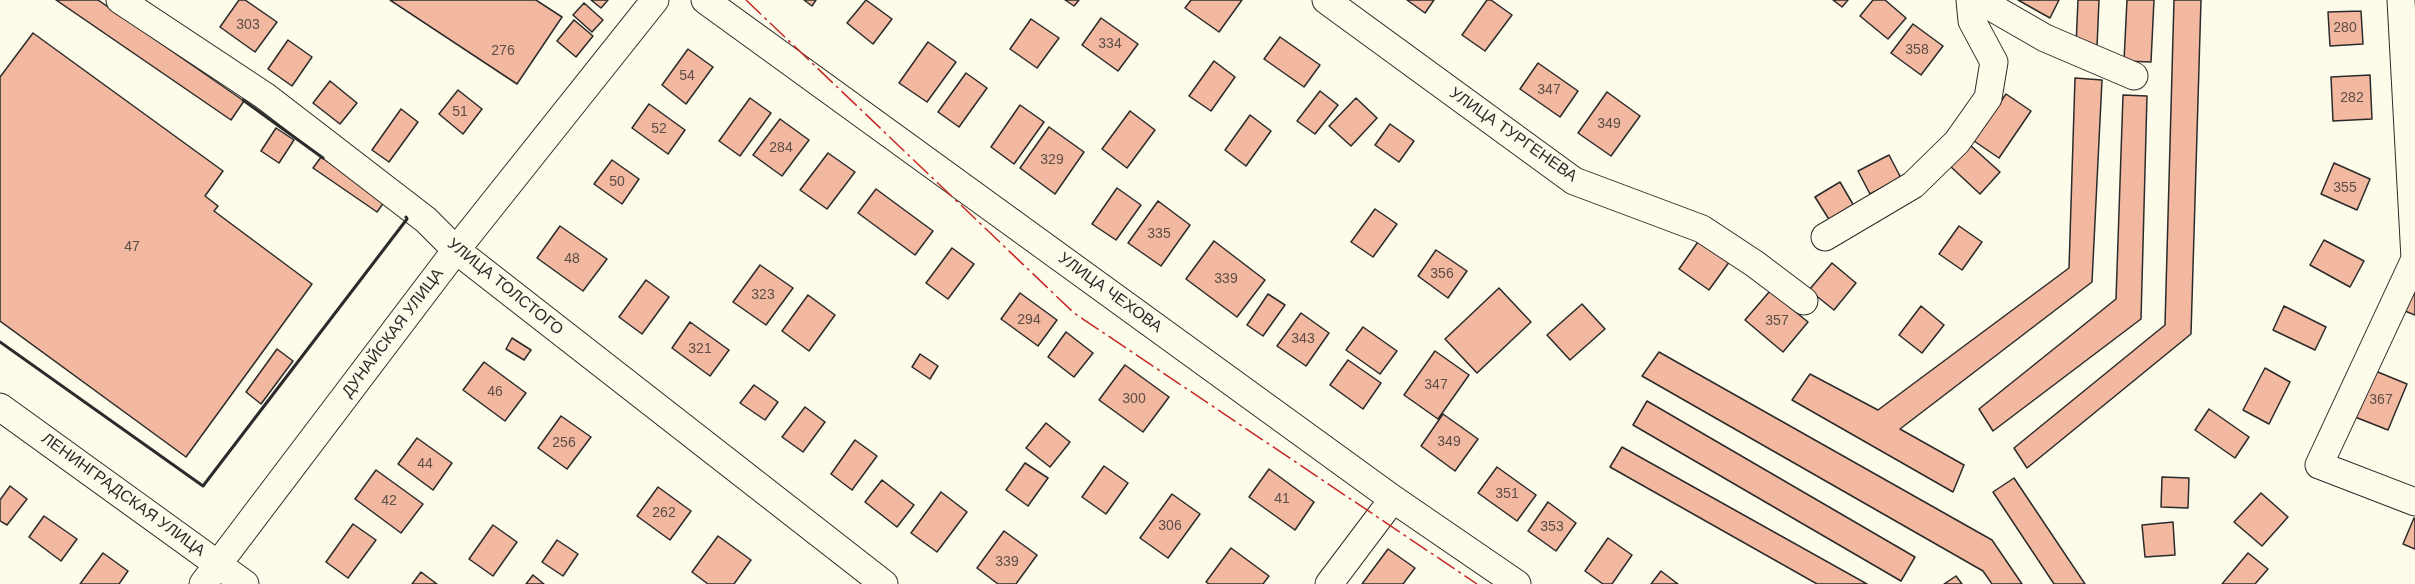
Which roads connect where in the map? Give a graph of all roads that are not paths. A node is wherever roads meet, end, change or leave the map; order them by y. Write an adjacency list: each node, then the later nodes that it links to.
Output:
1 (120, 0): 10 (street, УЛИЦА ТОЛСТОГО)
2 (655, 0): 10 (street, ДУНАЙСКАЯ УЛИЦА)
3 (705, 0): 14 (street, УЛИЦА ЧЕХОВА)
4 (1326, 0): 12 (street, УЛИЦА ТУРГЕНЕВА)
5 (1970, 0): 9 (street)
6 (1979, 0): 8 (street)
7 (2401, 0): 11 (street)
8 (2133, 76)
9 (1826, 237)
10 (456, 250): 16 (street, ДУНАЙСКАЯ УЛИЦА); 18 (street, УЛИЦА ТОЛСТОГО)
11 (2415, 259): 15 (street)
12 (1804, 301)
13 (0, 407): 16 (street, ЛЕНИНГРАДСКАЯ УЛИЦА)
14 (1393, 499): 19 (street); 20 (street, УЛИЦА ЧЕХОВА)
15 (2415, 502)
16 (210, 574): 17 (street, ЛЕНИНГРАДСКАЯ УЛИЦА)
17 (245, 584)
18 (885, 584)
19 (1329, 584)
20 (1517, 584)

